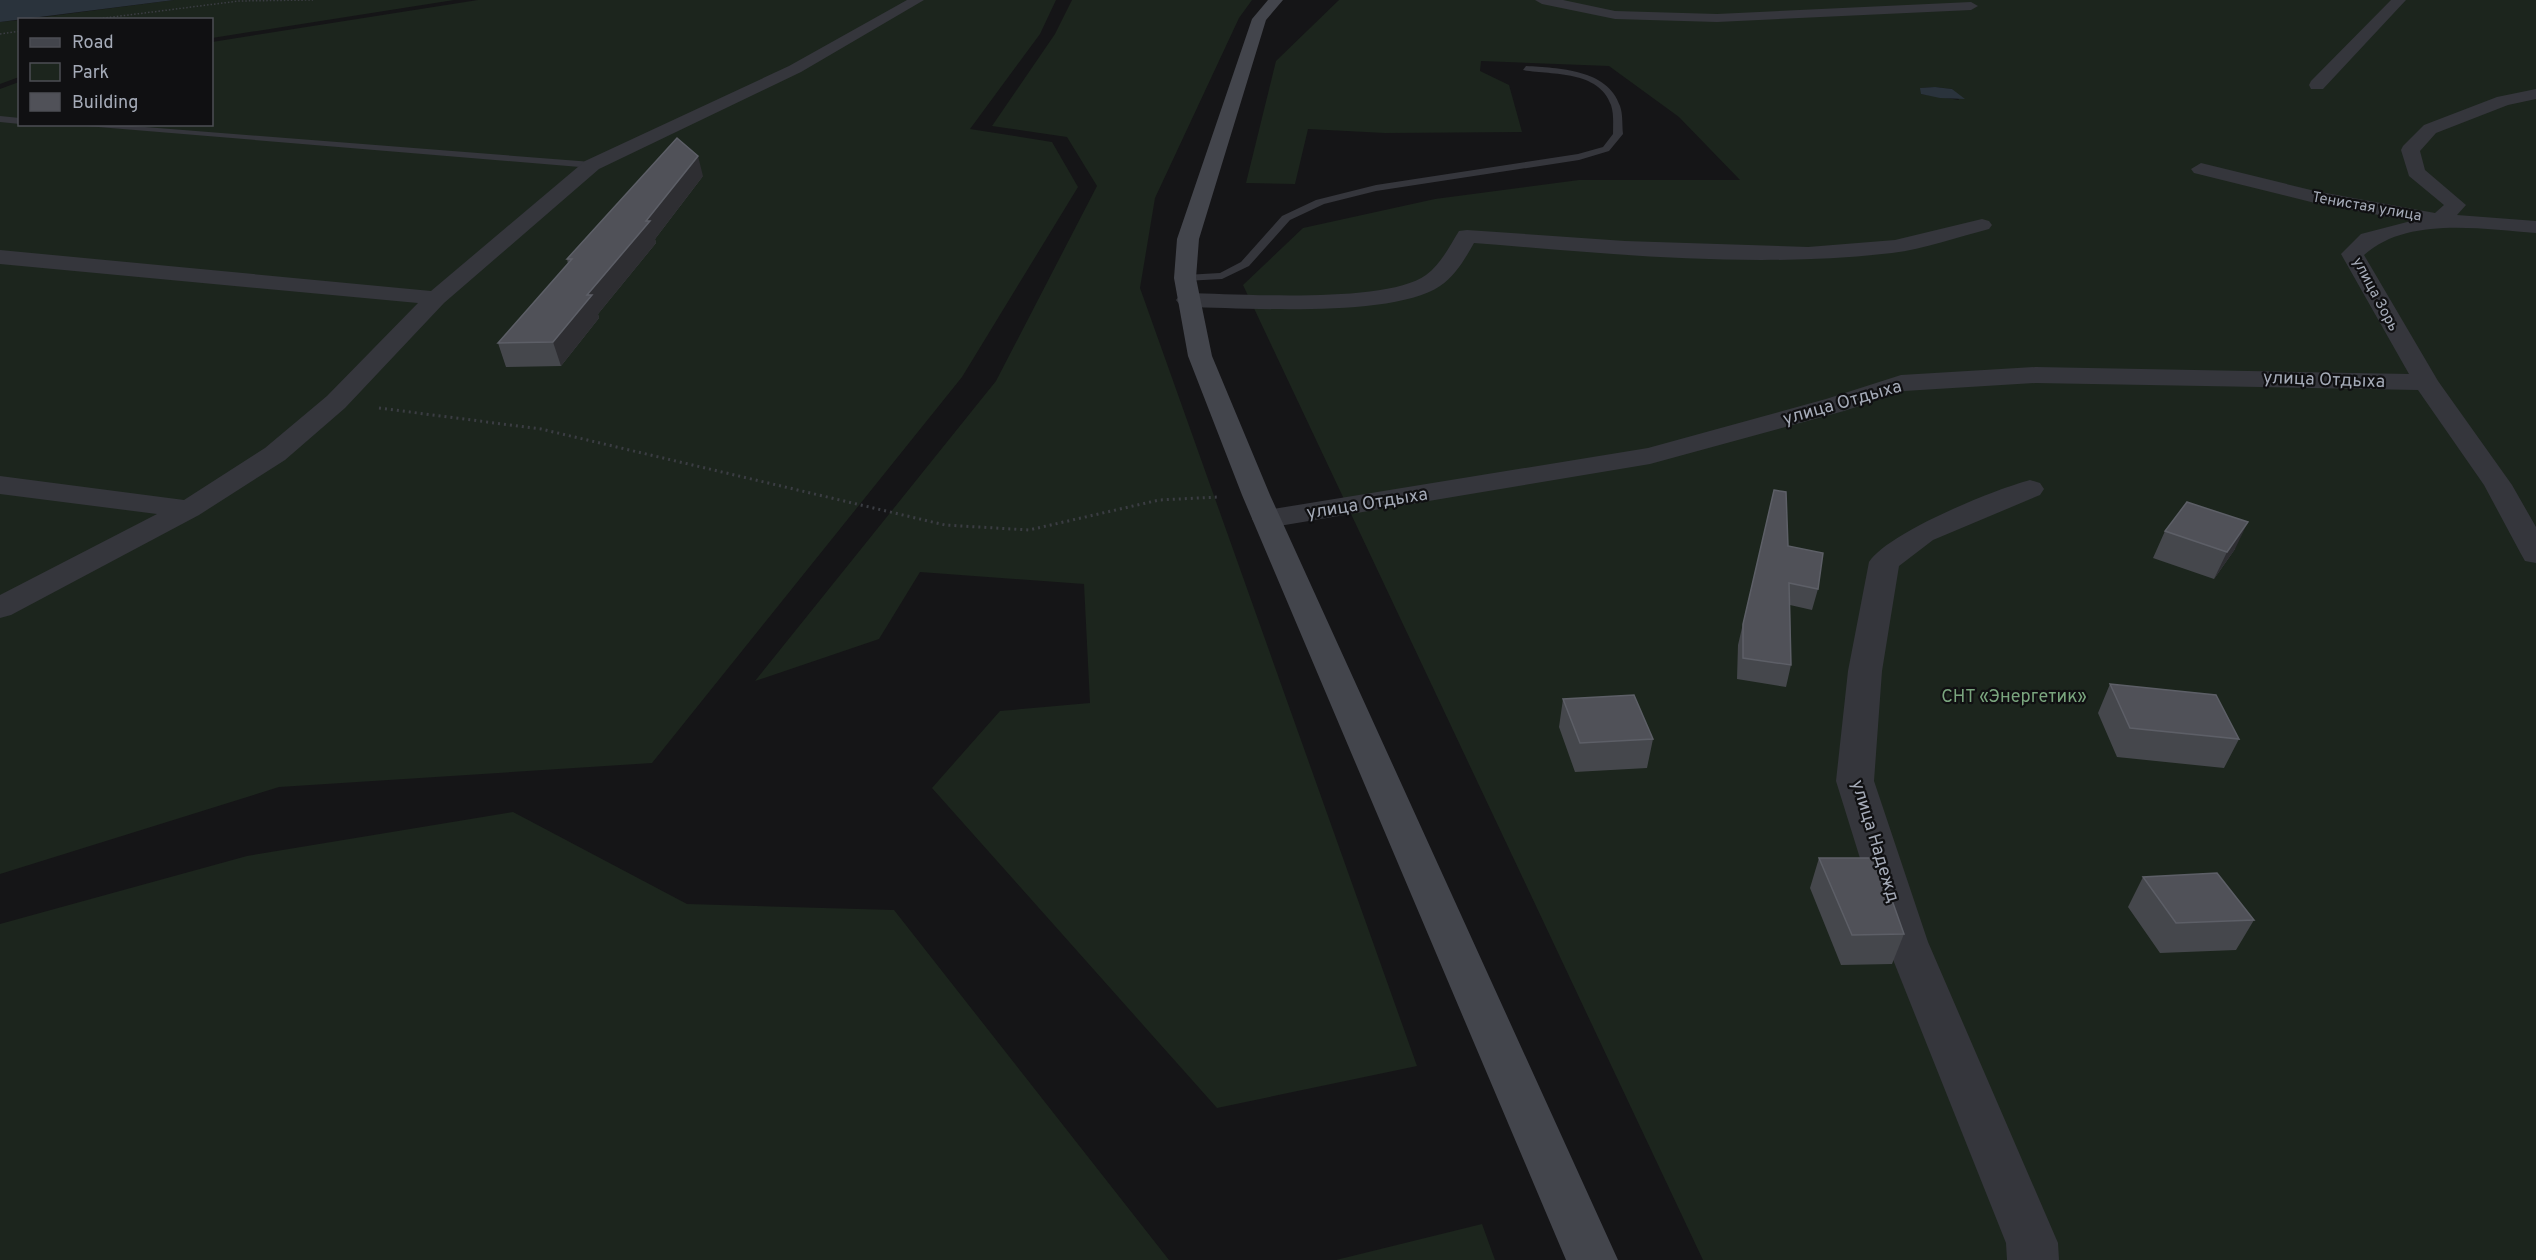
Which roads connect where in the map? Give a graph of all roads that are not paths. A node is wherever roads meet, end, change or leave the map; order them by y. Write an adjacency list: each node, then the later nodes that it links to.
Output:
1 (916, 0): 12 (street)
2 (1276, 0): 18 (main road)
3 (1542, 0): 5 (street)
4 (2400, 0): 7 (street)
5 (1971, 6)
6 (1526, 68): 18 (lane)
7 (2317, 85)
8 (2536, 94): 14 (street)
9 (0, 119): 10 (lane)
10 (18, 121)
11 (92, 126): 12 (lane)
12 (592, 165): 19 (street)
13 (2200, 169): 14 (street, Тенистая улица)
14 (2439, 220): 16 (street, Тенистая улица); 20 (street, улица Зорь)
15 (1982, 225): 18 (street)
16 (2536, 226)
17 (0, 257): 19 (street)
18 (1187, 289): 23 (main road)
19 (436, 298): 24 (street)
20 (2426, 382): 23 (street, улица Отдыха); 25 (street, улица Зорь)
21 (0, 485): 24 (street)
22 (2030, 489): 28 (street, улица Надежд)
23 (1261, 507): 27 (main road)
24 (189, 509): 26 (street)
25 (2536, 554)
26 (0, 608)
27 (1592, 1260)
28 (2033, 1260)

